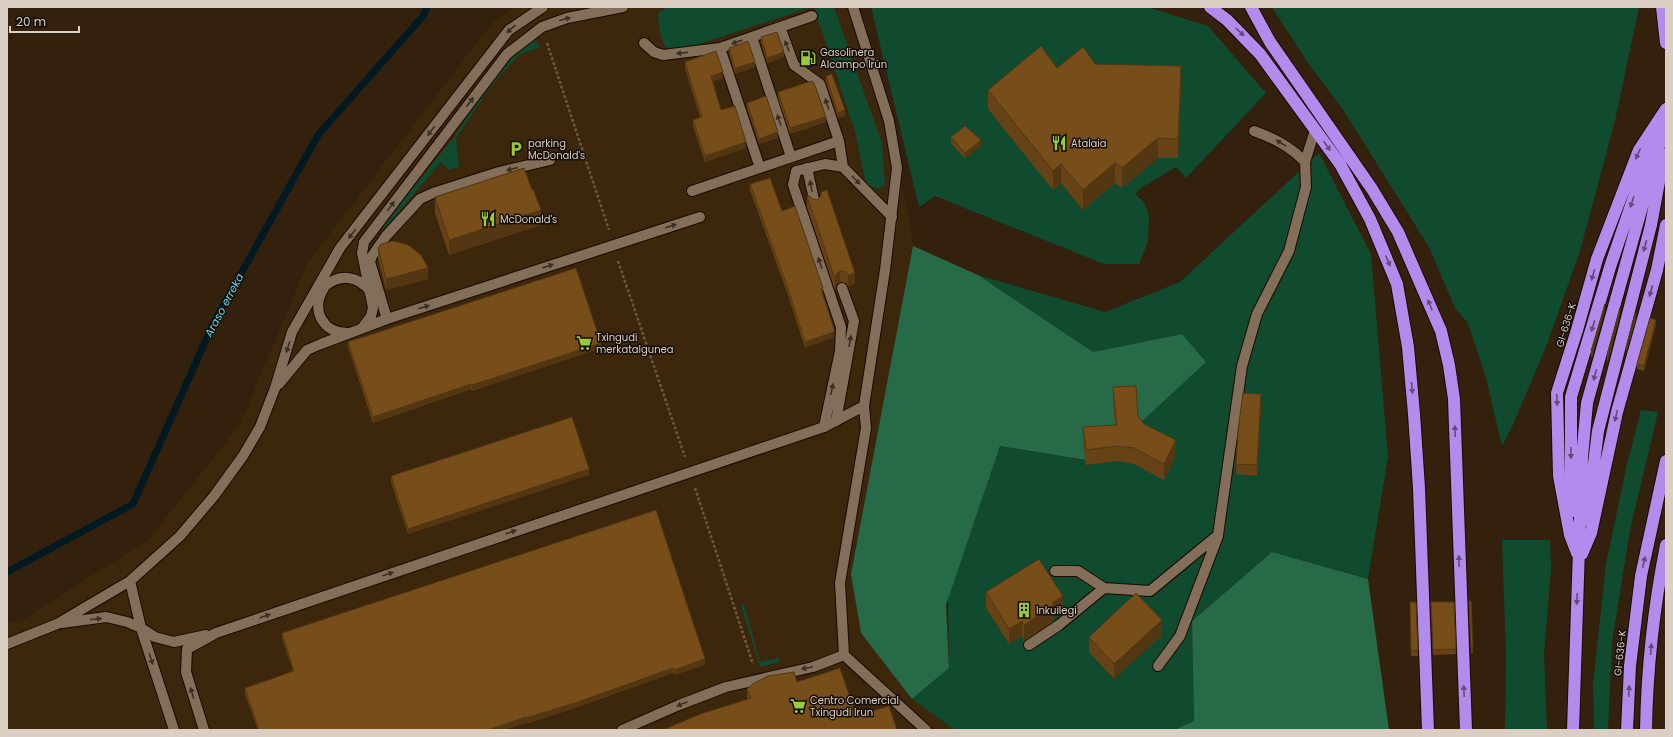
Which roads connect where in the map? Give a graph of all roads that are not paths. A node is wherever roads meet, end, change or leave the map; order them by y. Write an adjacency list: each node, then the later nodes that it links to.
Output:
1 (543, 7): 32 (street, one-way to 32)
2 (623, 7): 7 (street)
3 (853, 7): 30 (street)
4 (1210, 7): 17 (highway, one-way to 17)
5 (1251, 7): 62 (highway, one-way to 5)
6 (1662, 7): 12 (highway)
7 (579, 12): 35 (street, one-way to 7)
8 (812, 16): 9 (street)
9 (780, 27): 10 (street); 20 (street, one-way to 9)
10 (752, 37): 13 (street, one-way to 13); 21 (street, one-way to 10)
11 (644, 43): 13 (street, one-way to 11)
12 (1666, 43)
13 (720, 48): 25 (street)
14 (1666, 109): 46 (highway, GI-636-K, one-way to 46)
15 (1666, 114): 46 (highway, GI-636-K, one-way to 46)
16 (1666, 122): 46 (highway, GI-636-K, one-way to 46)
17 (1315, 130): 23 (street); 61 (highway, one-way to 61)
18 (1254, 131): 23 (street, one-way to 18)
19 (1666, 139): 46 (highway, GI-636-K, one-way to 46)
20 (839, 141): 21 (street); 24 (street)
21 (791, 158): 25 (street)
22 (550, 160): 37 (street, one-way to 37)
23 (1305, 162): 44 (street)
24 (843, 167): 26 (street); 30 (street, one-way to 30)
25 (760, 168): 27 (street)
26 (807, 168): 28 (street, one-way to 26); 42 (street, one-way to 26)
27 (692, 191)
28 (815, 204)
29 (700, 217): 37 (street, one-way to 29)
30 (892, 217): 40 (street)
31 (1666, 225): 46 (highway, GI-636-K, one-way to 46)
32 (329, 267): 34 (street); 36 (street)
33 (842, 288): 41 (street, one-way to 33)
34 (322, 290): 35 (street); 36 (street); 38 (street)
35 (370, 291): 38 (street)
36 (308, 304): 39 (street, one-way to 39)
37 (387, 319): 38 (street)
38 (355, 331): 39 (street)
39 (275, 388): 48 (street)
40 (864, 406): 41 (street); 55 (street)
41 (836, 421): 42 (street)
42 (824, 427): 52 (street, one-way to 42)
43 (1666, 461): 64 (highway, GI-636-K, one-way to 43)
44 (1218, 534): 49 (street); 56 (street)
45 (1666, 545): 65 (highway, one-way to 45)
46 (1579, 560): 63 (highway, GI-636-K, one-way to 63)
47 (1055, 571): 49 (street)
48 (130, 581): 50 (street); 51 (street)
49 (1104, 588): 54 (street)
50 (57, 624): 51 (street, one-way to 51); 53 (street)
51 (141, 628): 52 (street); 57 (street, one-way to 57)
52 (216, 633): 58 (street, one-way to 52)
53 (7, 644)
54 (1029, 645)
55 (844, 655): 59 (street, one-way to 59); 60 (street)
56 (1158, 666)
57 (174, 730)
58 (204, 730)
59 (622, 730)
60 (926, 730)
61 (1428, 730)
62 (1466, 730)
63 (1573, 730)
64 (1627, 730)
65 (1646, 730)

